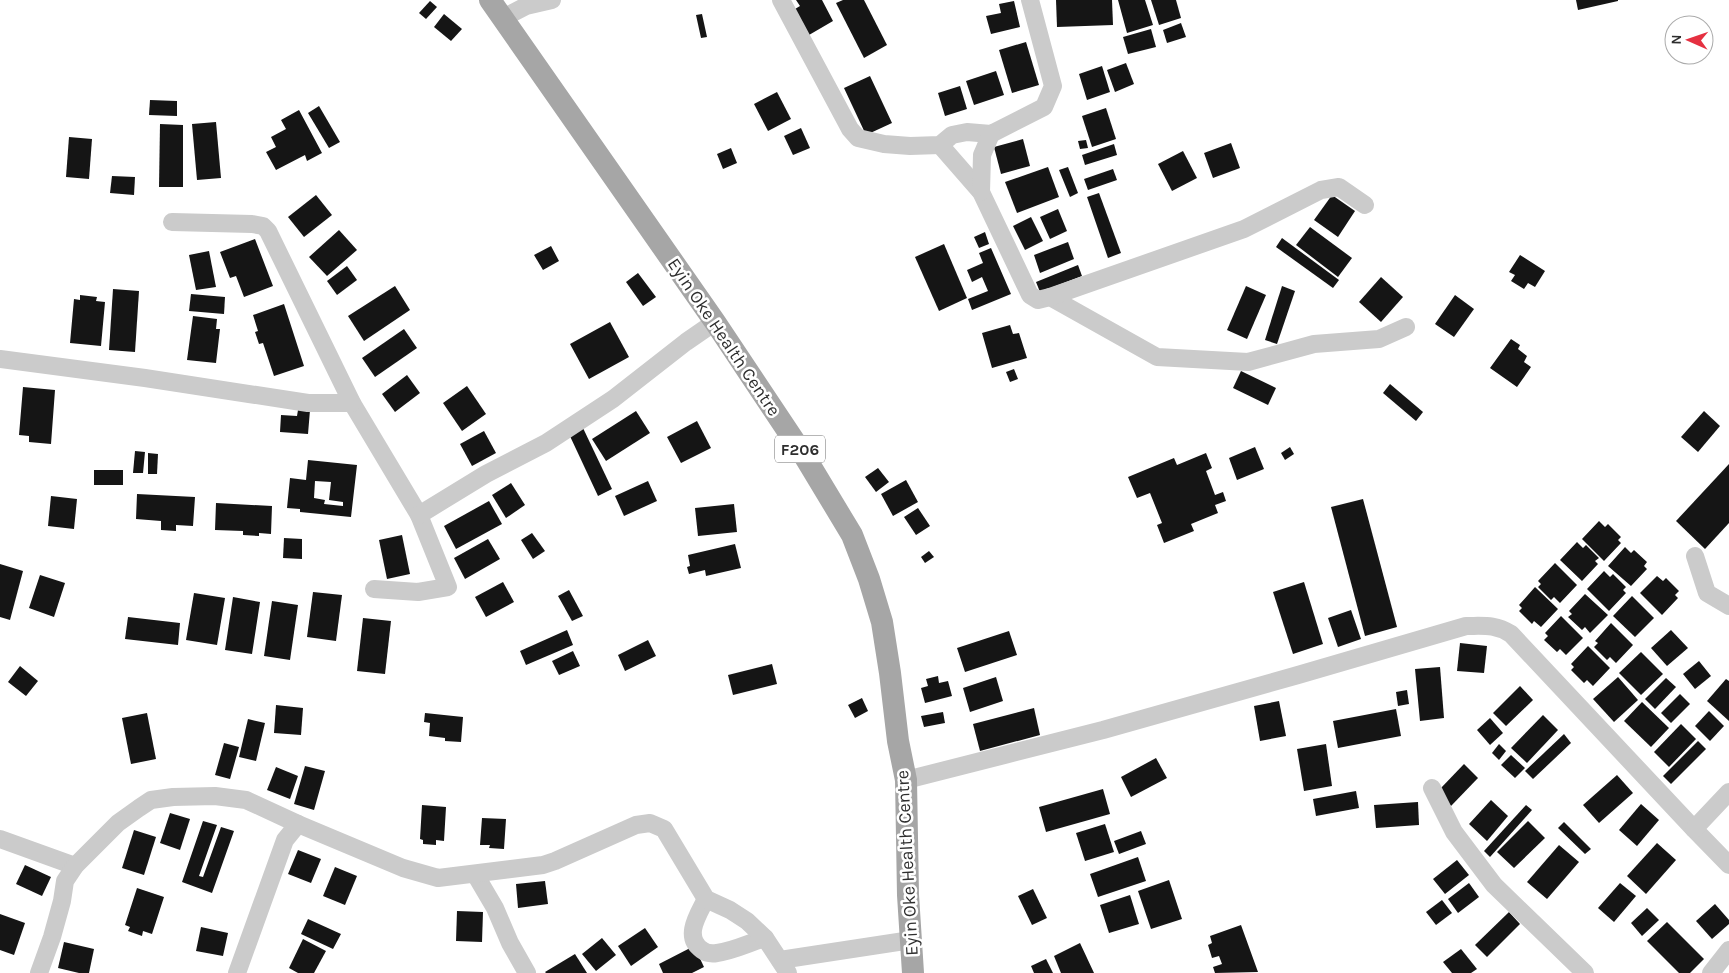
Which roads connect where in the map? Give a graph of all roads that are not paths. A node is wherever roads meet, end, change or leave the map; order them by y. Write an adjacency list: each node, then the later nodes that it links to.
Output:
1 (490, 0): 5 (main road, Eyin Oke Health Centre / F206)
2 (552, 0): 5 (street)
3 (782, 0): 7 (street)
4 (1030, 0): 6 (street)
5 (503, 18): 12 (main road, Eyin Oke Health Centre / F206)
6 (991, 134): 7 (street); 8 (street)
7 (940, 145): 8 (street)
8 (981, 192): 11 (street)
9 (1365, 205): 11 (street)
10 (172, 222): 15 (street)
11 (1050, 298): 13 (street)
12 (715, 322): 16 (street); 20 (main road, Eyin Oke Health Centre / F206)
13 (1406, 327)
14 (0, 359): 15 (street)
15 (352, 403): 16 (street)
16 (419, 515): 18 (street)
17 (1695, 556): 19 (street)
18 (374, 589)
19 (1729, 606)
20 (906, 780): 24 (street); 31 (main road, Eyin Oke Health Centre / F206)
21 (1432, 788): 38 (street)
22 (1729, 792): 24 (street)
23 (298, 824): 27 (street); 28 (street); 35 (street)
24 (1694, 829): 26 (street)
25 (0, 839): 27 (street)
26 (1729, 864)
27 (74, 866): 34 (street)
28 (475, 874): 29 (street); 36 (street)
29 (706, 899): 30 (street); 30 (street)
30 (765, 938): 33 (street)
31 (911, 940): 33 (street); 37 (main road, Eyin Oke Health Centre / F206)
32 (1729, 950): 39 (street)
33 (784, 966)
34 (39, 973)
35 (237, 973)
36 (527, 973)
37 (913, 973)
38 (1585, 973)
39 (1711, 973)

